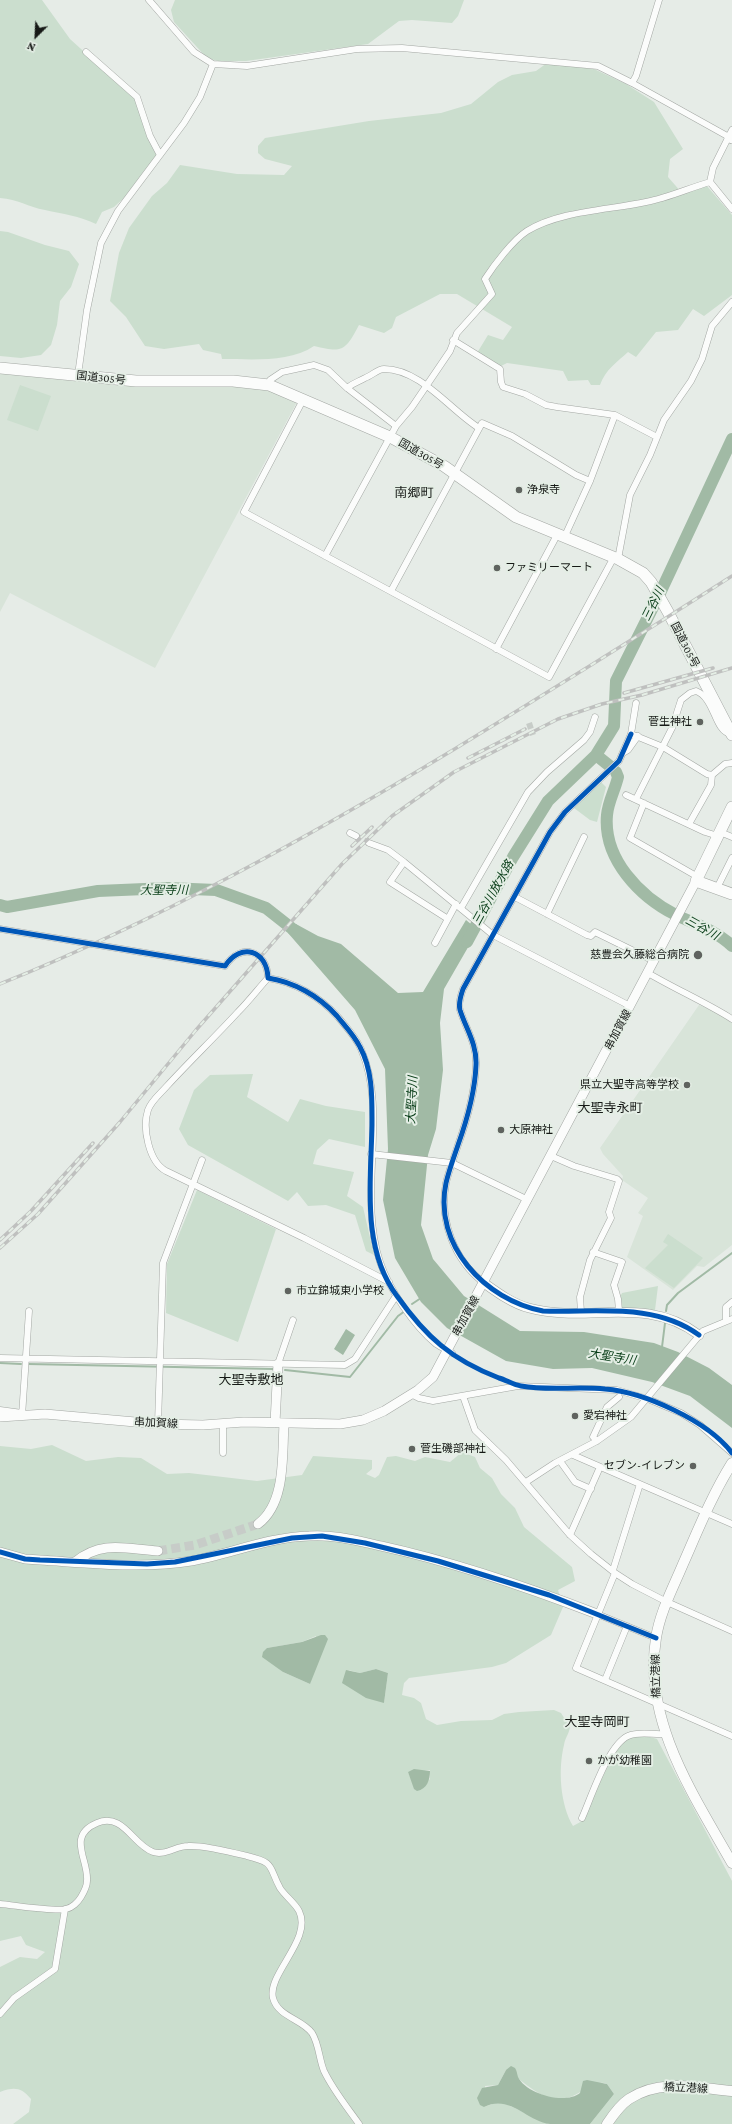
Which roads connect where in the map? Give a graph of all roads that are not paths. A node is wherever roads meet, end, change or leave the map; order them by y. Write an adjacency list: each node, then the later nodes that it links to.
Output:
1 (149, 0): 4 (street)
2 (659, 0): 5 (street)
3 (86, 52): 7 (street)
4 (213, 64): 5 (street); 7 (street)
5 (632, 83): 6 (street)
6 (731, 135): 8 (street)
7 (160, 155): 13 (street)
8 (710, 182): 9 (street); 11 (street)
9 (732, 209)
10 (732, 302): 22 (street)
11 (453, 340): 15 (street); 18 (street)
12 (0, 368): 13 (highway, 国道305号)
13 (78, 375): 14 (highway, 国道305号)
14 (269, 384): 16 (street); 17 (highway, 国道305号)
15 (426, 385): 16 (street); 19 (street); 20 (street)
16 (347, 388): 19 (street)
17 (304, 398): 21 (highway, 国道305号); 26 (street)
18 (615, 415): 22 (street); 24 (street)
19 (396, 426): 21 (street)
20 (479, 428): 23 (street); 24 (street)
21 (390, 437): 23 (highway, 国道305号); 26 (street)
22 (657, 437): 27 (street)
23 (455, 475): 25 (highway, 国道305号); 28 (street)
24 (590, 481): 25 (street)
25 (560, 536): 27 (highway, 国道305号); 29 (street)
26 (325, 556): 28 (street)
27 (616, 558): 29 (street); 33 (highway, 国道305号)
28 (391, 591): 29 (street)
29 (496, 649)
30 (636, 703): 32 (street)
31 (595, 717): 54 (street)
32 (630, 734): 34 (street); 36 (street)
33 (732, 734): 35 (street)
34 (638, 736): 35 (street); 36 (street)
35 (663, 747): 38 (street); 40 (street)
36 (623, 753): 53 (street)
37 (732, 763): 38 (street)
38 (712, 775): 43 (street)
39 (626, 795): 40 (street)
40 (636, 799): 41 (street)
41 (644, 803): 43 (street); 50 (street)
42 (732, 807): 44 (highway)
43 (689, 824): 44 (street)
44 (719, 834): 46 (street); 50 (highway)
45 (584, 837): 55 (street)
46 (732, 837)
47 (369, 843): 49 (street)
48 (732, 858): 51 (street)
49 (404, 862): 54 (street); 56 (street)
50 (697, 879): 51 (highway); 60 (street, 串加賀線)
51 (717, 888): 52 (highway)
52 (732, 894)
53 (515, 897): 55 (street); 58 (street)
54 (460, 908): 56 (street); 58 (street)
55 (547, 914): 60 (street)
56 (448, 919): 59 (street)
57 (0, 929): 62 (street)
58 (491, 933): 63 (street); 68 (street)
59 (435, 943)
60 (654, 961): 61 (street, 串加賀線)
61 (648, 973): 63 (street, 串加賀線); 64 (street)
62 (268, 978): 65 (street); 69 (street)
63 (630, 1006): 66 (street, 串加賀線)
64 (732, 1019)
65 (371, 1154): 68 (street); 72 (street)
66 (551, 1156): 70 (street, 串加賀線); 71 (street)
67 (202, 1160): 69 (street)
68 (449, 1163): 70 (street); 73 (street)
69 (192, 1185): 72 (street); 85 (street)
70 (528, 1200): 73 (street, 串加賀線)
71 (593, 1252): 77 (street); 78 (street)
72 (389, 1282): 74 (street)
73 (483, 1285): 77 (street); 82 (street, 串加賀線)
74 (396, 1296): 82 (street); 86 (street)
75 (732, 1302): 80 (street)
76 (29, 1312): 84 (street)
77 (580, 1312): 78 (street)
78 (619, 1312): 81 (street)
79 (293, 1320): 86 (street)
80 (729, 1320): 81 (street)
81 (697, 1338): 90 (street)
82 (449, 1350): 88 (street, 串加賀線)
83 (0, 1358): 84 (street)
84 (25, 1358): 85 (street); 92 (street)
85 (160, 1364): 86 (street); 95 (street)
86 (278, 1364): 94 (street)
87 (610, 1389): 89 (street); 90 (street); 98 (street)
88 (411, 1394): 89 (street); 97 (street, 串加賀線)
89 (463, 1396): 105 (street)
90 (648, 1399): 98 (street); 100 (street)
91 (0, 1410): 92 (street)
92 (22, 1414): 93 (street, 串加賀線); 95 (street, 串加賀線)
93 (0, 1417)
94 (274, 1423): 96 (street, 串加賀線); 97 (street, 串加賀線)
95 (158, 1424): 96 (street, 串加賀線)
96 (223, 1424): 99 (street)
97 (284, 1424): 109 (street)
98 (597, 1441): 101 (street)
99 (222, 1453)
100 (732, 1453)
101 (573, 1455): 102 (street); 104 (street)
102 (560, 1460): 105 (street); 107 (street)
103 (732, 1463): 108 (main road, 橋立港線)
104 (600, 1467): 106 (street); 107 (street)
105 (526, 1482): 111 (street)
106 (640, 1484): 108 (street); 115 (street)
107 (591, 1489): 111 (street)
108 (706, 1513): 110 (street); 116 (main road, 橋立港線)
109 (258, 1524)
110 (732, 1524)
111 (570, 1535): 115 (street)
112 (158, 1551): 114 (street)
113 (0, 1552): 114 (street)
114 (75, 1562): 117 (street)
115 (614, 1572): 116 (street); 117 (street)
116 (667, 1602): 119 (street); 120 (main road, 橋立港線)
117 (597, 1614): 118 (street); 121 (street)
118 (627, 1626): 120 (street); 121 (street)
119 (732, 1631)
120 (656, 1638): 122 (main road, 橋立港線)
121 (605, 1680): 122 (street)
122 (657, 1703): 123 (main road, 橋立港線); 124 (street)
123 (665, 1734): 125 (street); 126 (main road, 橋立港線)
124 (732, 1736)
125 (582, 1818)
126 (732, 1863)
127 (0, 1904): 128 (street)
128 (65, 1910): 129 (street); 131 (street)
129 (0, 2014)
130 (732, 2091): 132 (main road, 橋立港線)
131 (359, 2124)
132 (606, 2124)

